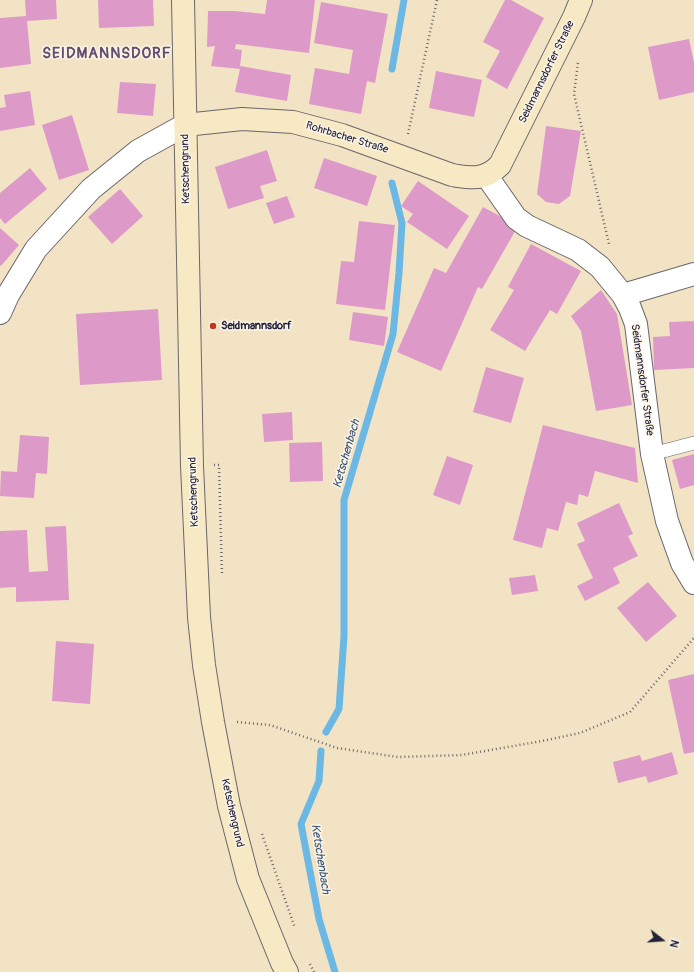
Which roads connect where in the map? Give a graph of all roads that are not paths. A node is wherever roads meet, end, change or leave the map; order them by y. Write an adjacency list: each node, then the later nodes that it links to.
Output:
1 (183, 0): 3 (street, Ketschengrund)
2 (581, 0): 4 (street, Seidmannsdorfer Straße)
3 (185, 125): 4 (street, Rohrbacher Straße); 7 (street, Rohrbacher Straße); 11 (street, Ketschengrund)
4 (486, 175): 6 (street, Seidmannsdorfer Straße)
5 (694, 274): 6 (street)
6 (623, 295): 9 (street, Seidmannsdorfer Straße)
7 (0, 313)
8 (694, 443): 9 (lane)
9 (652, 454): 10 (street, Seidmannsdorfer Straße)
10 (694, 583)
11 (287, 972)

